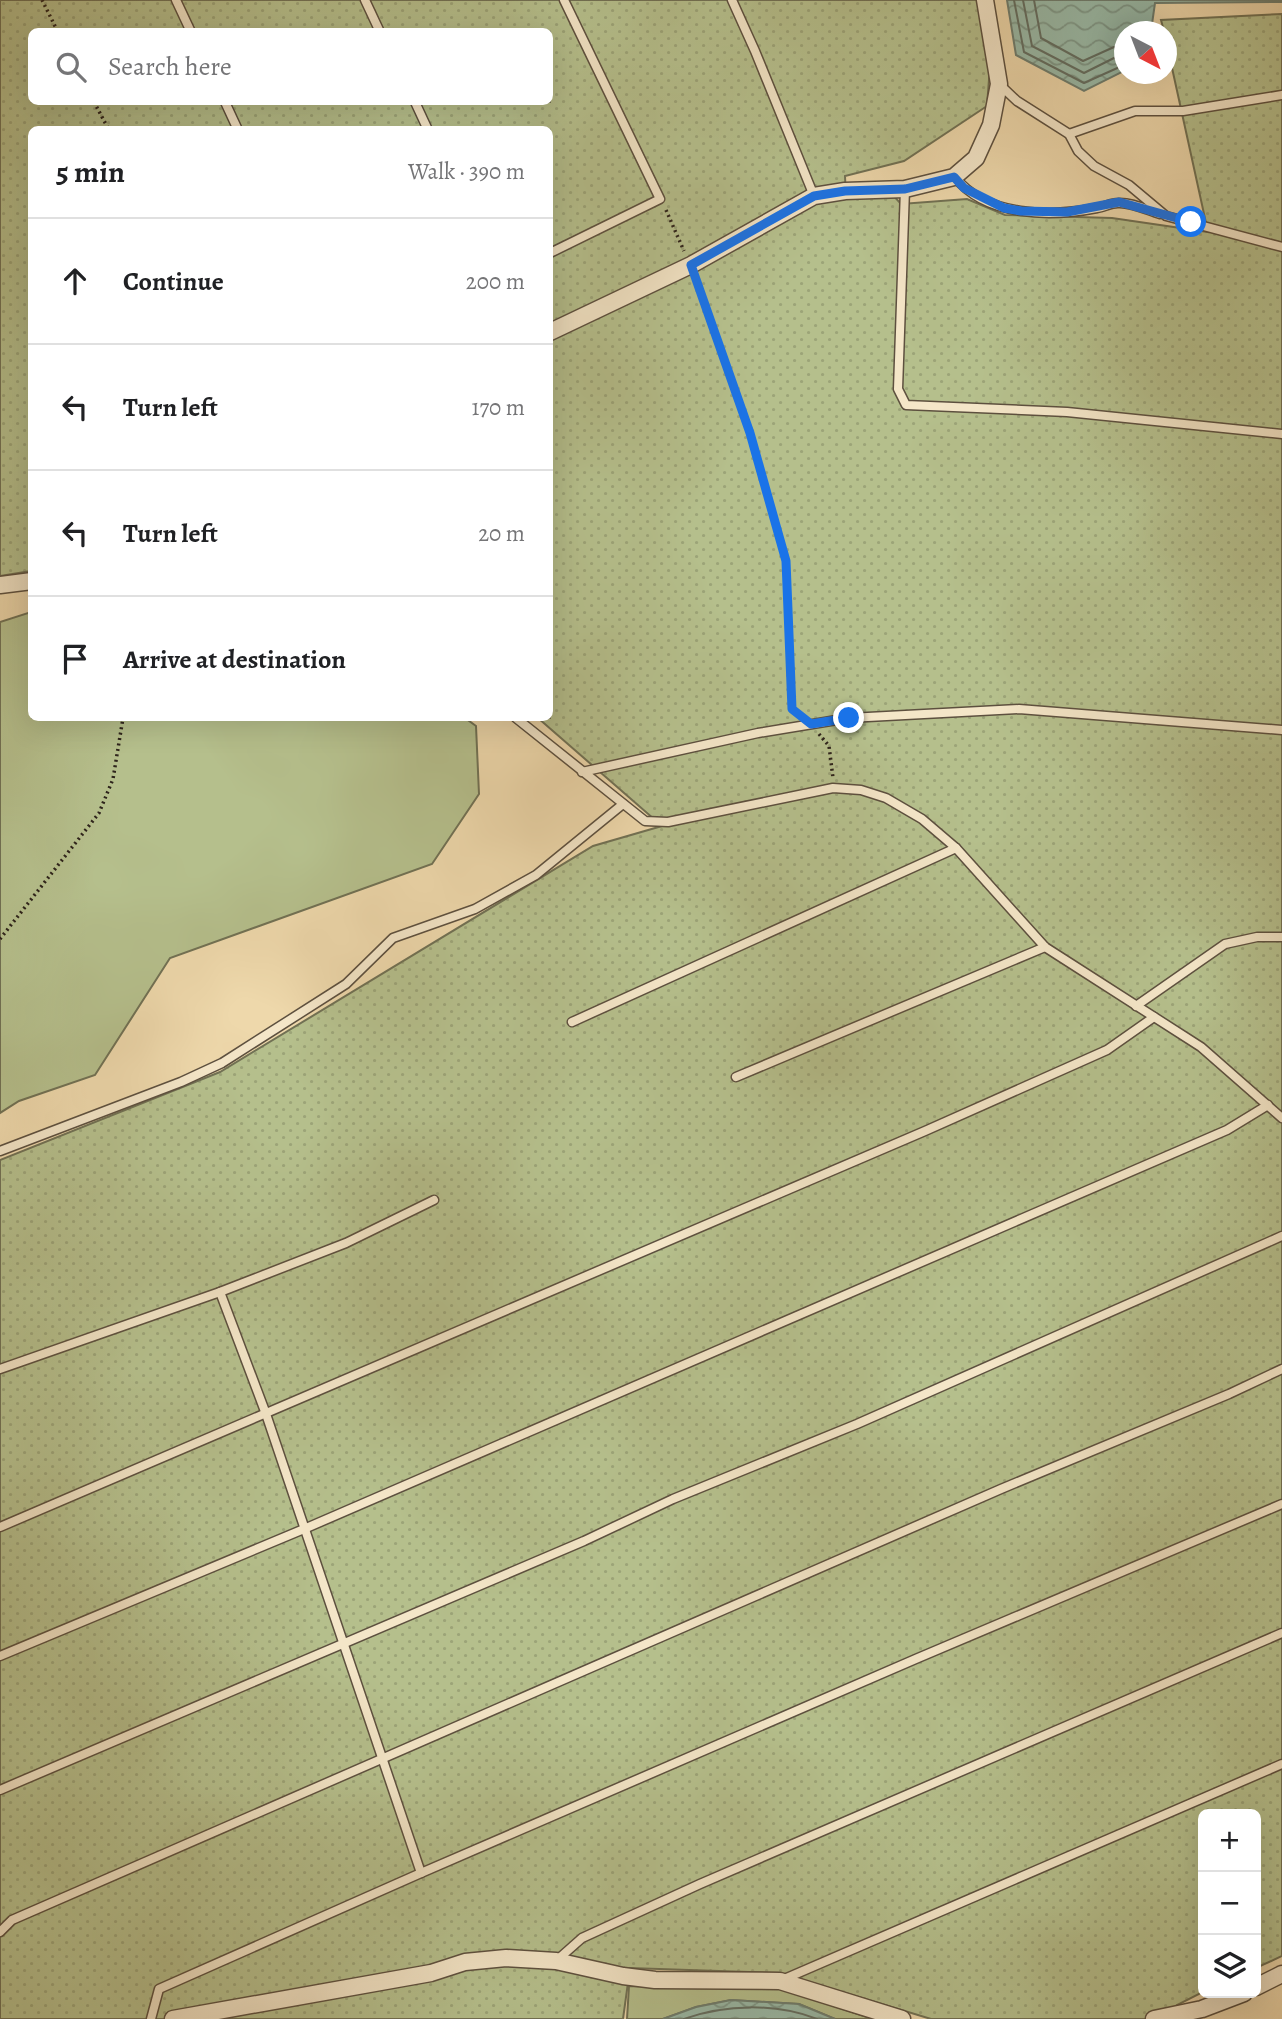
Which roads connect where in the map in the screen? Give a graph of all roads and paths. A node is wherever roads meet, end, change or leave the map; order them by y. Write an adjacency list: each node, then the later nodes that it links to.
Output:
1 (42, 0): 7 (path)
2 (176, 0): 8 (lane)
3 (365, 0): 9 (lane)
4 (564, 0): 22 (lane)
5 (732, 0): 21 (lane)
6 (985, 0): 10 (street)
7 (56, 28)
8 (189, 28)
9 (378, 28)
10 (999, 84): 18 (lane); 19 (street)
11 (1282, 95): 18 (lane)
12 (96, 105): 15 (path)
13 (226, 105): 16 (lane)
14 (416, 105): 17 (lane)
15 (107, 126)
16 (236, 126)
17 (426, 126)
18 (1069, 134): 23 (lane)
19 (954, 177): 20 (street); 23 (lane)
20 (905, 189): 21 (street); 28 (lane)
21 (814, 196): 26 (street)
22 (660, 199): 25 (lane); 26 (path)
23 (1166, 216): 24 (lane)
24 (1282, 247)
25 (553, 252)
26 (691, 265): 27 (street); 33 (path)
27 (553, 331)
28 (1282, 433)
29 (28, 582): 30 (street)
30 (0, 585)
31 (123, 721): 40 (path)
32 (520, 721): 35 (lane)
33 (811, 724): 34 (lane); 35 (lane); 36 (path)
34 (1282, 730)
35 (582, 772): 37 (lane)
36 (834, 788): 37 (lane); 38 (lane)
37 (623, 804): 48 (lane)
38 (956, 848): 41 (lane); 44 (lane)
39 (1282, 937): 42 (lane)
40 (0, 939)
41 (1045, 947): 42 (lane); 45 (lane)
42 (1136, 1006): 43 (lane)
43 (1154, 1017): 46 (lane); 54 (lane)
44 (572, 1023)
45 (736, 1077)
46 (1268, 1105): 47 (lane); 57 (lane)
47 (1282, 1118)
48 (0, 1151)
49 (434, 1199): 51 (lane)
50 (1282, 1237): 59 (lane)
51 (220, 1292): 52 (lane); 54 (lane)
52 (0, 1369)
53 (1282, 1369): 61 (lane)
54 (266, 1414): 56 (lane); 57 (lane)
55 (1282, 1504): 64 (lane)
56 (0, 1527)
57 (304, 1529): 59 (lane); 60 (lane)
58 (1282, 1633): 66 (lane)
59 (343, 1643): 61 (lane); 63 (lane)
60 (0, 1656)
61 (381, 1759): 64 (lane); 65 (lane)
62 (1282, 1764): 68 (lane)
63 (0, 1790)
64 (421, 1873): 71 (lane)
65 (0, 1932)
66 (556, 1961): 68 (street); 72 (street)
67 (1282, 1974): 69 (street)
68 (780, 1982): 73 (street)
69 (1261, 1984)
70 (1231, 1998): 74 (street)
71 (151, 2019)
72 (173, 2019)
73 (902, 2019)
74 (1154, 2019)

